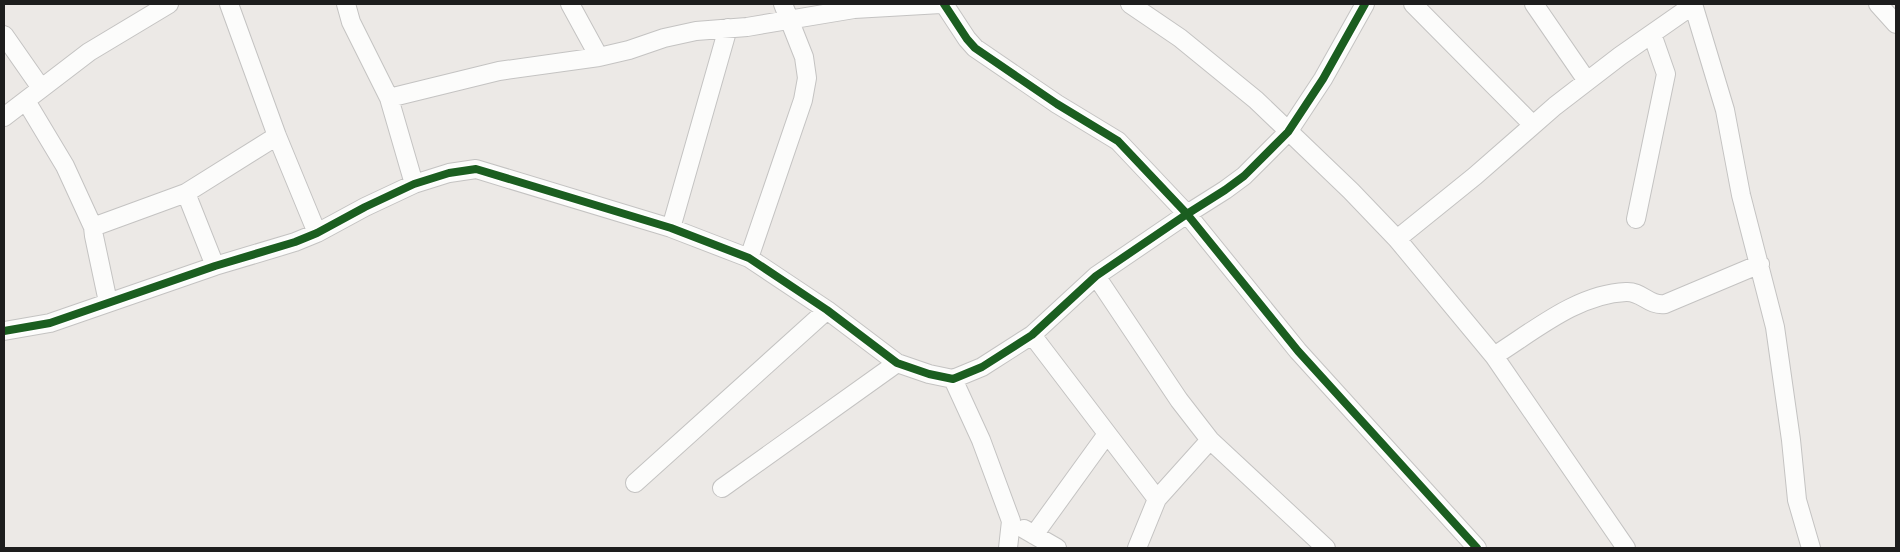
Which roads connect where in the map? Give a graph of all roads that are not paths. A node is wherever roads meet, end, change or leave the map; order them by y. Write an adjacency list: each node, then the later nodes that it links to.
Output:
1 (169, 4): 19 (street)
2 (229, 4): 25 (street)
3 (346, 4): 20 (street)
4 (570, 4): 17 (street)
5 (943, 4): 12 (street); 28 (street)
6 (1130, 4): 24 (street)
7 (1366, 4): 24 (street)
8 (1413, 4): 23 (street)
9 (1534, 4): 18 (street)
10 (1693, 4): 15 (street); 35 (street)
11 (1878, 4): 13 (street)
12 (786, 12): 14 (street); 34 (street)
13 (1896, 24)
14 (728, 28): 17 (street); 31 (street)
15 (1652, 34): 18 (street); 29 (street)
16 (4, 35): 19 (street)
17 (599, 57): 20 (street)
18 (1588, 82): 23 (street)
19 (41, 88): 21 (street)
20 (389, 98): 26 (street)
21 (26, 101): 22 (street); 30 (street)
22 (4, 117)
23 (1533, 125): 33 (street)
24 (1288, 132): 28 (street); 33 (street)
25 (277, 136): 27 (street); 32 (street)
26 (414, 184): 31 (street); 32 (street)
27 (186, 193): 30 (street); 36 (street)
28 (1187, 214): 37 (street); 56 (street)
29 (1636, 219)
30 (94, 227): 38 (street)
31 (671, 228): 34 (street)
32 (317, 233): 36 (street)
33 (1397, 239): 42 (street)
34 (749, 258): 39 (street)
35 (1760, 264): 42 (street); 58 (street)
36 (215, 266): 38 (street)
37 (1096, 276): 41 (street); 46 (street)
38 (108, 302): 40 (street)
39 (827, 310): 43 (street); 47 (street)
40 (4, 331)
41 (1032, 335): 44 (street); 45 (street)
42 (1494, 356): 57 (street)
43 (897, 364): 44 (street); 48 (street)
44 (953, 379): 50 (street)
45 (1107, 434): 49 (street); 51 (street)
46 (1210, 440): 49 (street); 55 (street)
47 (636, 484)
48 (722, 488)
49 (1157, 499): 54 (street)
50 (1011, 521): 51 (street); 52 (street)
51 (1034, 535): 53 (street)
52 (1008, 548)
53 (1057, 548)
54 (1137, 548)
55 (1326, 548)
56 (1477, 548)
57 (1626, 548)
58 (1811, 548)

